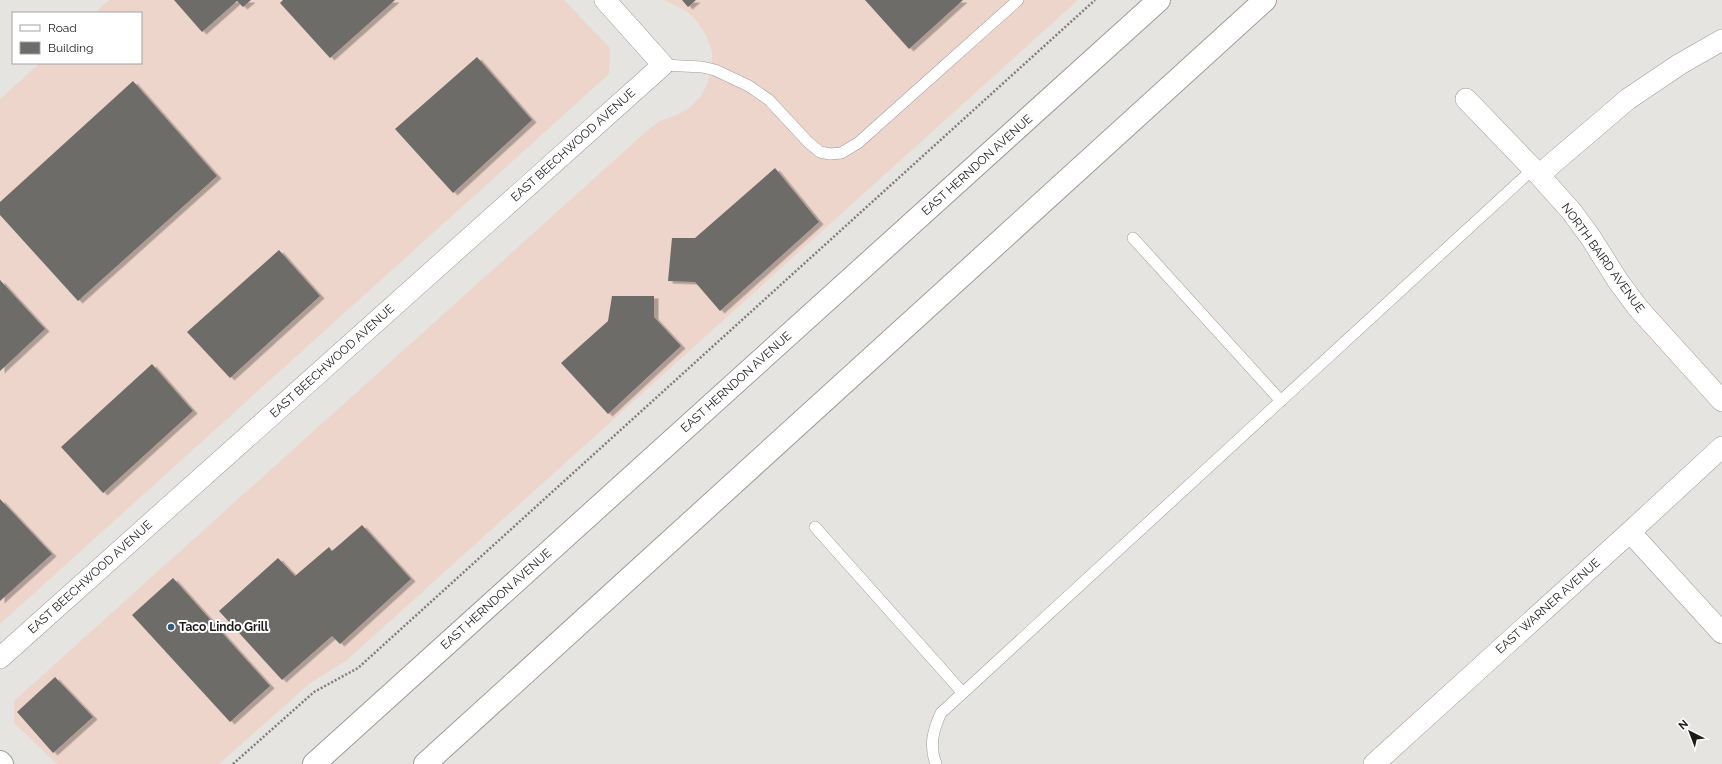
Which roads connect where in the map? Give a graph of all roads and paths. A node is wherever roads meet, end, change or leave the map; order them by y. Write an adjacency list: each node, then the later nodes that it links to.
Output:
1 (605, 0): 7 (street)
2 (1018, 0): 7 (lane)
3 (1095, 0): 20 (path)
4 (1159, 0): 21 (main road, EAST HERNDON AVENUE)
5 (1265, 0): 22 (main road)
6 (1722, 40): 9 (street)
7 (664, 65): 17 (street, EAST BEECHWOOD AVENUE)
8 (1466, 99): 9 (street, NORTH BAIRD AVENUE)
9 (1536, 172): 11 (street, NORTH BAIRD AVENUE); 12 (lane)
10 (1133, 238): 12 (lane)
11 (1722, 400)
12 (1281, 401): 18 (lane)
13 (1722, 446): 15 (street, EAST WARNER AVENUE)
14 (815, 527): 18 (lane)
15 (1630, 532): 16 (street); 19 (street, EAST WARNER AVENUE)
16 (1722, 633)
17 (0, 658)
18 (963, 693): 23 (lane)
19 (1382, 761)
20 (233, 764)
21 (314, 764)
22 (425, 764)
23 (936, 764)

